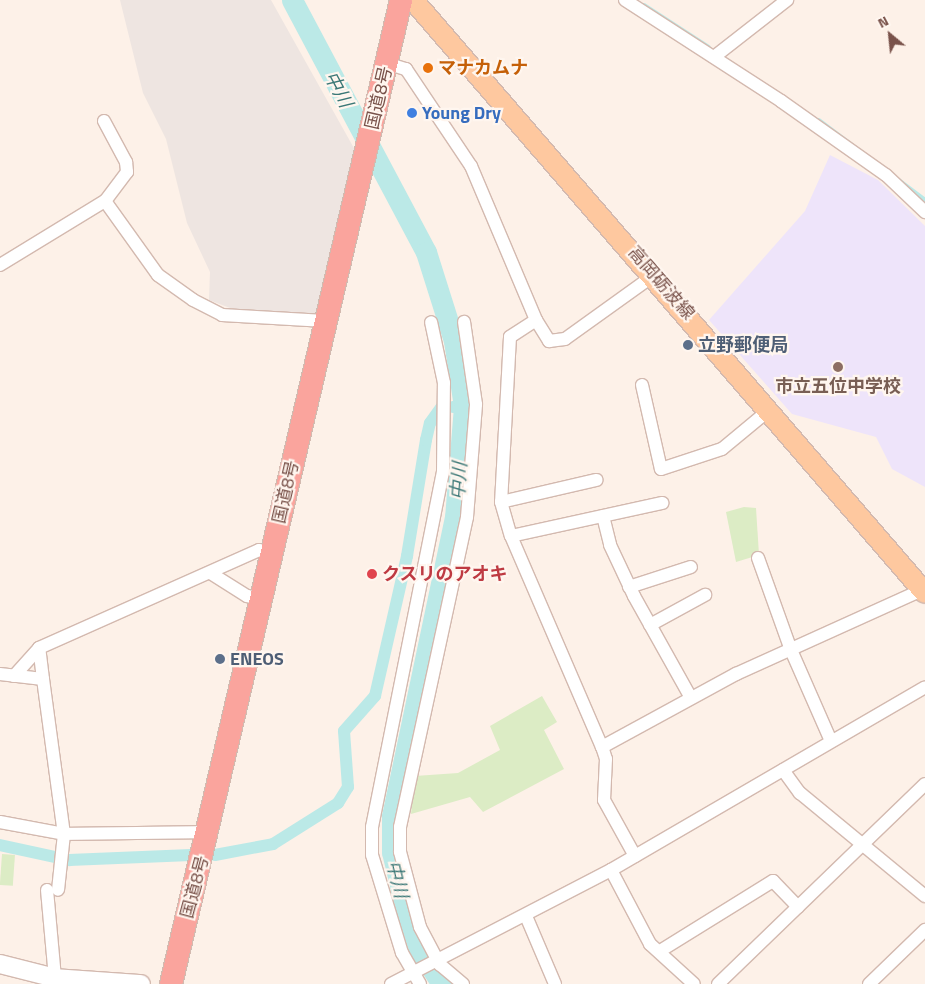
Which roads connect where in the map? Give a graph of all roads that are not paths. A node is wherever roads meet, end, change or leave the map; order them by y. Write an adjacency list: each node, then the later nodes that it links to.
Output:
1 (401, 0): 6 (highway, 国道8号)
2 (413, 0): 11 (main road, 高岡砺波線)
3 (625, 0): 5 (street)
4 (787, 0): 5 (street)
5 (714, 57): 9 (street)
6 (386, 63): 12 (street); 13 (highway, 国道8号)
7 (104, 121): 8 (street)
8 (105, 201): 10 (street); 13 (street)
9 (925, 212)
10 (0, 265)
11 (654, 275): 12 (street); 17 (main road, 高岡砺波線)
12 (536, 320): 19 (street)
13 (325, 321): 23 (highway, 国道8号)
14 (431, 322): 56 (street)
15 (464, 322): 54 (street)
16 (642, 385): 17 (street)
17 (769, 410): 28 (main road, 高岡砺波線)
18 (596, 480): 19 (street)
19 (502, 502): 22 (street)
20 (662, 503): 21 (street)
21 (602, 516): 22 (street); 27 (street)
22 (511, 536): 40 (street)
23 (272, 553): 26 (street); 30 (highway, 国道8号)
24 (758, 558): 33 (street)
25 (691, 567): 27 (street)
26 (212, 574): 30 (street); 32 (street)
27 (629, 587): 31 (street)
28 (923, 592): 33 (street)
29 (706, 595): 31 (street)
30 (262, 599): 44 (highway, 国道8号)
31 (650, 625): 38 (street)
32 (39, 648): 35 (street); 36 (street)
33 (791, 650): 38 (street); 39 (street)
34 (0, 674): 35 (street)
35 (14, 676): 36 (street)
36 (43, 679): 45 (street)
37 (925, 687): 39 (street)
38 (691, 698): 40 (street)
39 (831, 741): 41 (street)
40 (602, 747): 47 (street)
41 (783, 770): 46 (street); 47 (street)
42 (925, 784): 46 (street)
43 (0, 822): 45 (street)
44 (209, 832): 45 (street); 59 (highway, 国道8号)
45 (64, 834): 57 (street)
46 (863, 844): 49 (street); 50 (street)
47 (635, 856): 48 (street)
48 (611, 870): 51 (street); 53 (street)
49 (925, 896)
50 (798, 907): 53 (street); 65 (street)
51 (526, 916): 54 (street); 63 (street)
52 (925, 930): 66 (street)
53 (660, 951): 64 (street)
54 (434, 958): 56 (street); 62 (street)
55 (0, 964): 57 (main road)
56 (413, 970): 60 (street); 61 (street)
57 (55, 978): 58 (main road)
58 (141, 984)
59 (171, 984)
60 (391, 984)
61 (420, 984)
62 (463, 984)
63 (555, 984)
64 (694, 984)
65 (718, 984)
66 (869, 984)

